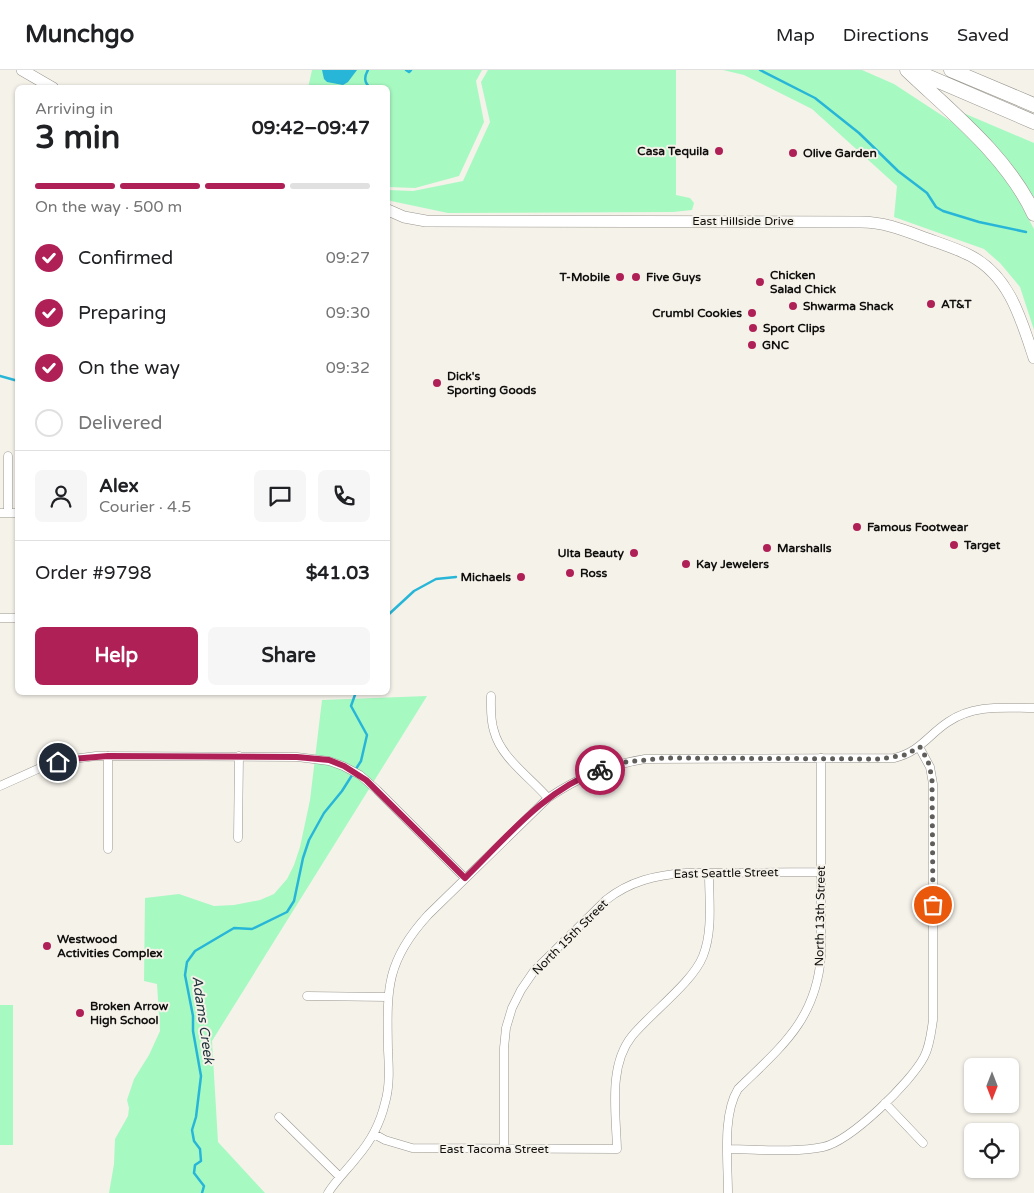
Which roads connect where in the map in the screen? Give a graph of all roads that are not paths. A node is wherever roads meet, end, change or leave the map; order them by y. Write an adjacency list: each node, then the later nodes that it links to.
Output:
1 (22, 70): 6 (street)
2 (907, 70): 10 (highway)
3 (913, 70): 8 (highway)
4 (951, 70): 5 (highway)
5 (960, 73): 7 (highway)
6 (48, 85)
7 (1034, 106)
8 (1034, 122)
9 (390, 211): 11 (street, East Hillside Drive)
10 (1034, 214)
11 (1034, 358)
12 (8, 456): 13 (street)
13 (4, 513)
14 (0, 618): 15 (street)
15 (15, 618)
16 (491, 696): 23 (street)
17 (1034, 708): 18 (street)
18 (920, 747): 21 (street); 32 (street)
19 (108, 756): 20 (street); 22 (street); 25 (street)
20 (238, 756): 24 (street); 28 (street)
21 (821, 758): 23 (street); 27 (street, North 13th Street)
22 (0, 786)
23 (548, 798): 28 (street)
24 (238, 838)
25 (108, 850)
26 (709, 872): 27 (street, East Seattle Street); 29 (street, East Seattle Street); 36 (street, East Tacoma Street)
27 (821, 872): 37 (street, North 13th Street)
28 (465, 878): 31 (street)
29 (633, 883): 36 (street, North 15th Street)
30 (307, 996): 31 (street)
31 (388, 997): 34 (street)
32 (885, 1103): 35 (street); 37 (street)
33 (279, 1117): 38 (street)
34 (374, 1134): 36 (street, East Tacoma Street); 38 (street)
35 (923, 1143)
36 (504, 1149)
37 (728, 1149): 40 (street, North 13th Street)
38 (340, 1177): 39 (street)
39 (328, 1193)
40 (728, 1193)

